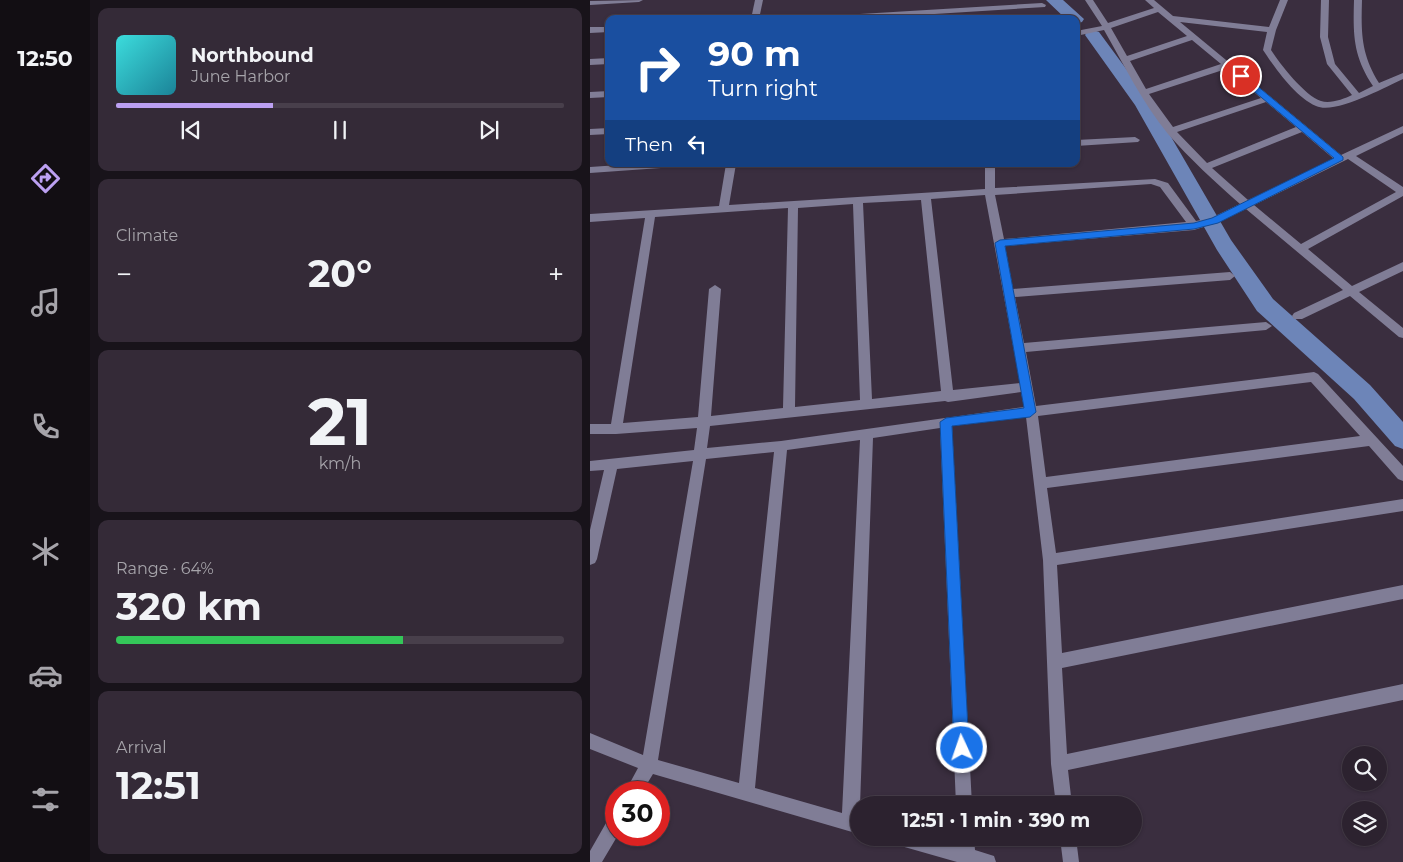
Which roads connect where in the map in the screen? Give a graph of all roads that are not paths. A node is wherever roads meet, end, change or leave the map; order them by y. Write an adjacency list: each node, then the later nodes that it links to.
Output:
1 (639, 0): 9 (street)
2 (759, 0): 12 (street)
3 (973, 0): 13 (street)
4 (1088, 0): 15 (street)
5 (1149, 0): 11 (street)
6 (1284, 0): 18 (street)
7 (1325, 0): 30 (street)
8 (1358, 0): 26 (street)
9 (590, 3)
10 (1042, 5): 13 (street)
11 (1159, 9): 14 (street); 15 (street)
12 (756, 15)
13 (975, 15)
14 (1171, 18): 18 (street); 20 (street)
15 (1106, 26): 19 (street); 21 (street)
16 (605, 29): 17 (street)
17 (590, 30)
18 (1272, 30): 30 (street)
19 (1080, 33)
20 (1193, 36): 21 (street); 24 (street)
21 (1124, 60): 27 (street)
22 (605, 61): 23 (street)
23 (590, 62)
24 (1228, 65): 27 (street); 31 (street)
25 (1403, 76): 26 (street)
26 (1378, 88): 30 (street)
27 (1144, 93): 35 (street)
28 (590, 94): 29 (street)
29 (605, 94)
30 (1357, 96)
31 (1268, 99): 32 (street); 35 (street)
32 (1303, 128): 39 (street); 43 (street)
33 (1403, 129): 39 (street)
34 (605, 131): 36 (street)
35 (1171, 131): 43 (street)
36 (590, 132)
37 (1135, 140): 38 (street)
38 (1080, 143)
39 (1344, 157): 49 (street); 55 (street)
40 (632, 167): 44 (street)
41 (731, 167): 50 (street)
42 (990, 167): 45 (street)
43 (1205, 167): 49 (street)
44 (590, 170)
45 (990, 192): 46 (street); 53 (street); 54 (street)
46 (926, 197): 47 (street); 66 (street)
47 (858, 200): 48 (street); 67 (street)
48 (793, 204): 50 (street); 69 (street)
49 (1247, 205): 53 (street); 55 (street)
50 (724, 208): 51 (street)
51 (651, 212): 52 (street); 73 (street)
52 (590, 218)
53 (1199, 225): 54 (street)
54 (1000, 243): 60 (street)
55 (1300, 249): 59 (street)
56 (1403, 266): 59 (street)
57 (1230, 276): 60 (street)
58 (715, 289): 70 (street)
59 (1353, 291): 61 (street); 63 (street)
60 (1008, 293): 64 (street)
61 (1298, 316)
62 (1266, 326): 64 (street)
63 (1403, 334)
64 (1018, 348): 65 (street)
65 (1026, 387): 66 (street); 68 (street)
66 (948, 397): 67 (street)
67 (866, 405): 69 (street)
68 (1030, 412): 71 (street); 75 (street); 81 (street)
69 (789, 413): 70 (street)
70 (704, 422): 73 (street); 77 (street)
71 (946, 422): 74 (street); 94 (street)
72 (590, 429): 73 (street)
73 (616, 429)
74 (867, 434): 76 (street); 93 (street)
75 (1372, 440): 80 (street); 81 (street)
76 (781, 446): 77 (street); 92 (street)
77 (700, 455): 78 (street); 90 (street)
78 (612, 464): 79 (street); 83 (street)
79 (590, 466)
80 (1403, 475)
81 (1040, 483): 84 (street)
82 (1403, 505): 84 (street)
83 (590, 559)
84 (1050, 560): 86 (street)
85 (1403, 592): 86 (street)
86 (1054, 662): 89 (street)
87 (1403, 692): 89 (street)
88 (590, 741): 90 (street)
89 (1058, 764): 95 (street)
90 (649, 765): 91 (street); 92 (street)
91 (640, 781)
92 (746, 794): 96 (street)
93 (855, 796)
94 (964, 796)
95 (1063, 796)
96 (850, 824)
97 (605, 841): 102 (street)
98 (930, 846): 101 (street)
99 (966, 846): 101 (street)
100 (1069, 846): 104 (street)
101 (967, 856): 103 (street)
102 (593, 862)
103 (988, 862)
104 (1071, 862)

